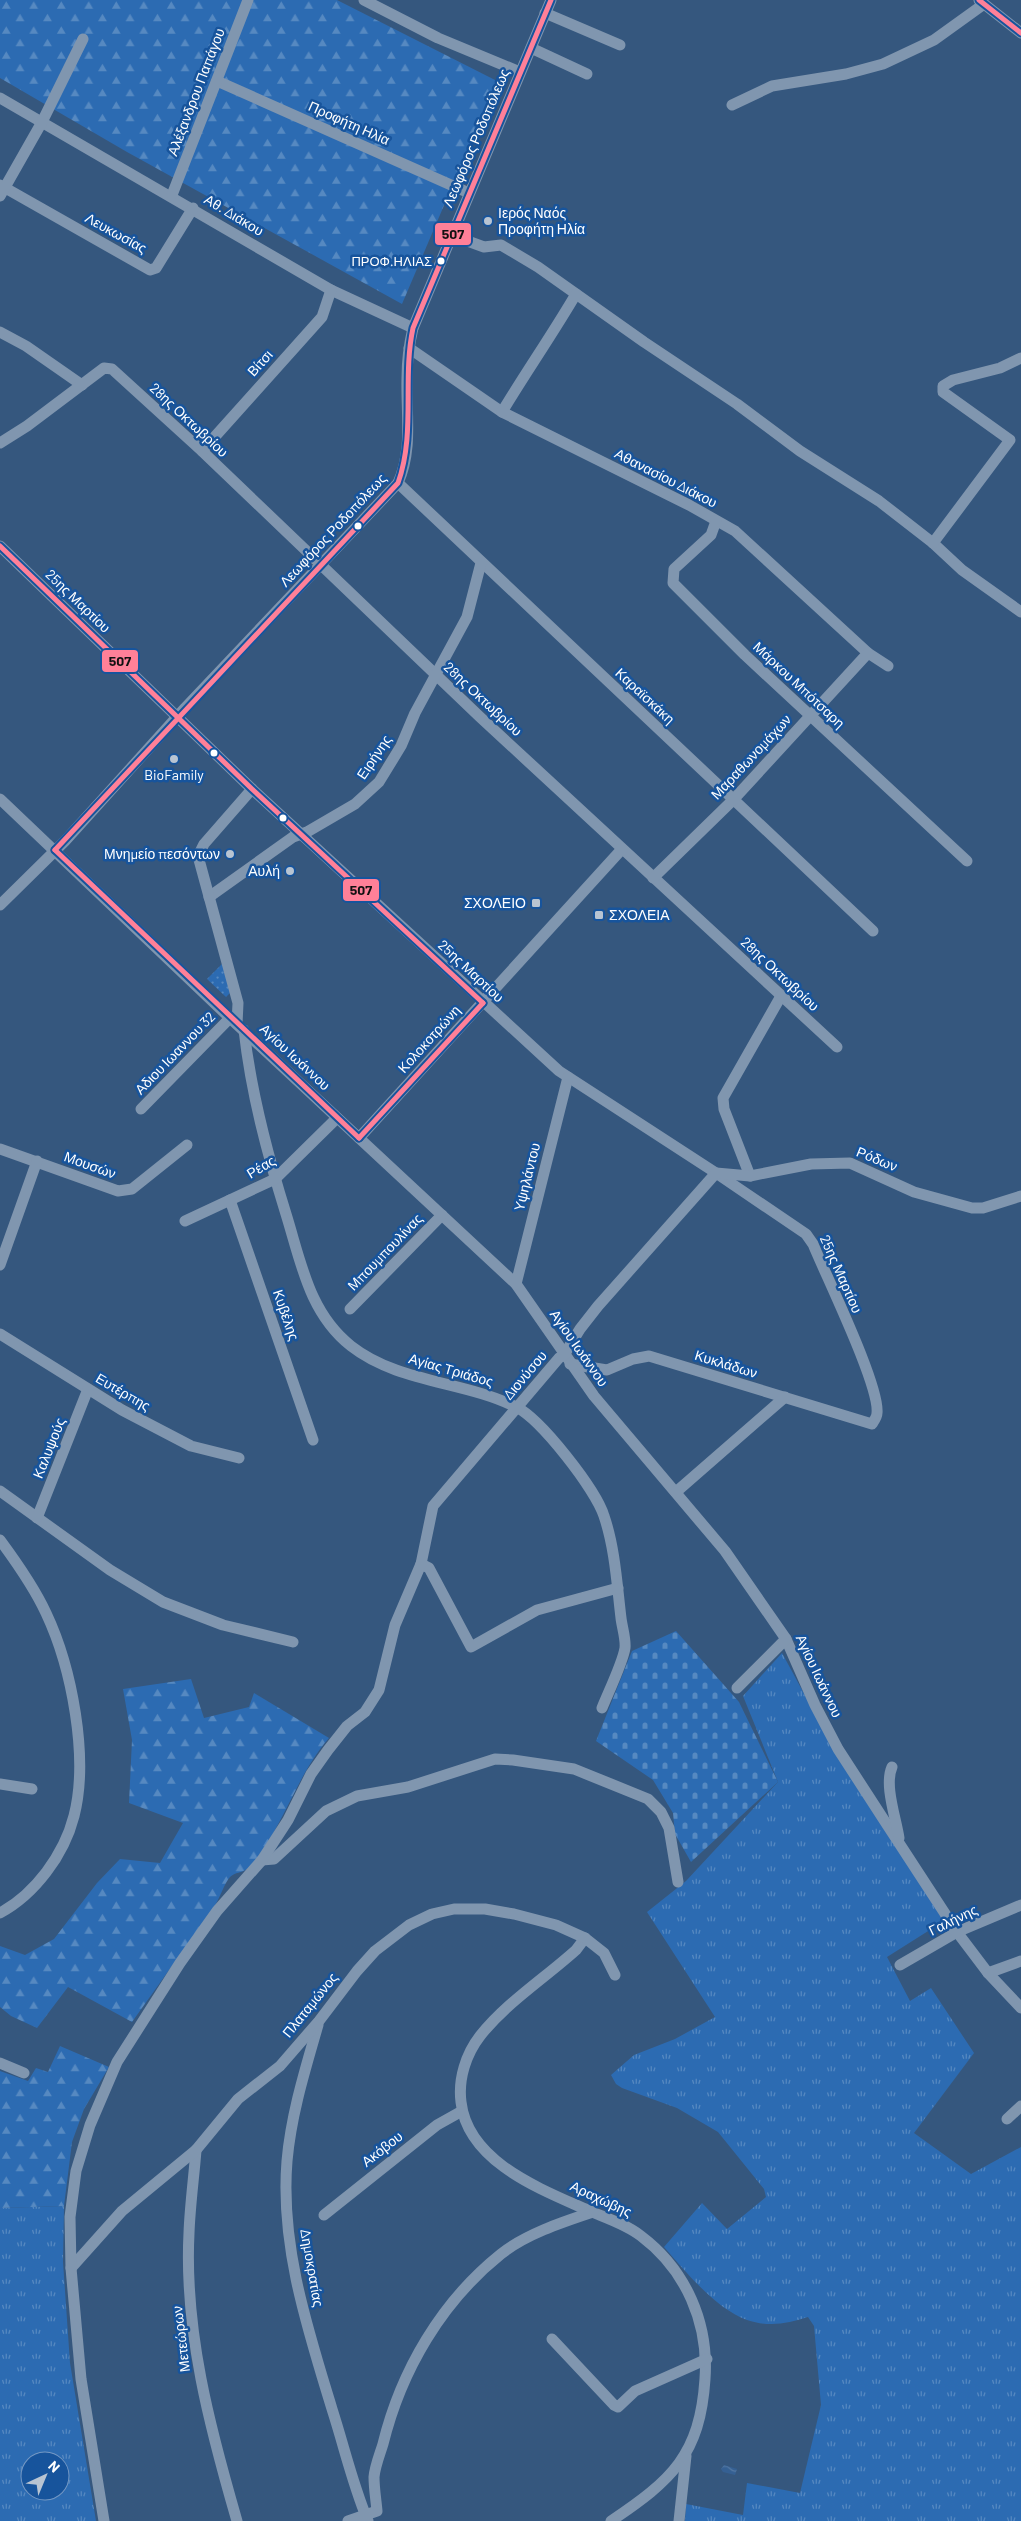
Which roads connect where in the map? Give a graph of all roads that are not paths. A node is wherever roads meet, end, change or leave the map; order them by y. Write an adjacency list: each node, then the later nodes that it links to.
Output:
1 (248, 0): 13 (street, Αλέξανδρου Παπάγου)
2 (364, 0): 5 (street)
3 (551, 0): 6 (street, Λεωφόρος Ροδοπόλεως)
4 (981, 2): 7 (street); 15 (street)
5 (383, 5): 11 (street)
6 (545, 13): 9 (street); 10 (street, Λεωφόρος Ροδοπόλεως)
7 (1021, 33)
8 (83, 39): 16 (street)
9 (620, 45)
10 (531, 48): 11 (street, Λεωφόρος Ροδοπόλεως); 12 (street)
11 (520, 72): 18 (street, Λεωφόρος Ροδοπόλεως)
12 (587, 74)
13 (217, 81): 18 (street, Προφήτη Ηλία); 19 (street, Αλέξανδρου Παπάγου)
14 (0, 98): 16 (street)
15 (732, 104)
16 (42, 122): 17 (street); 19 (street, Αθ. Διάκου)
17 (2, 190): 20 (street, Λευκωσίας)
18 (469, 193): 21 (street, Λεωφόρος Ροδοπόλεως)
19 (172, 195): 20 (street, Αθ. Διάκου)
20 (193, 208): 22 (street, Αθ. Διάκου)
21 (451, 235): 23 (street); 24 (street, Λεωφόρος Ροδοπόλεως)
22 (331, 290): 24 (street, Αθ. Διάκου); 31 (street, Βίτσι)
23 (576, 294): 29 (street); 34 (street)
24 (413, 328): 26 (street, Λεωφόρος Ροδοπόλεως)
25 (0, 332): 28 (street)
26 (409, 348): 29 (street, Αθανασίου Διάκου); 32 (street, Λεωφόρος Ροδοπόλεως)
27 (1021, 358): 34 (street)
28 (82, 385): 30 (street); 31 (street, 28ης Οκτωβρίου)
29 (502, 412): 33 (street, Αθανασίου Διάκου)
30 (0, 442)
31 (202, 451): 37 (street, 28ης Οκτωβρίου)
32 (398, 483): 36 (street, Καραϊσκάκη); 37 (street, Λεωφόρος Ροδοπόλεως)
33 (716, 520): 39 (street, Αθανασίου Διάκου); 42 (street, Μάρκου Μπότσαρη)
34 (933, 543): 38 (street)
35 (0, 546): 43 (street, 25ης Μαρτίου)
36 (482, 563): 41 (street, Ειρήνης); 46 (street, Καραϊσκάκη)
37 (321, 564): 41 (street, 28ης Οκτωβρίου); 43 (street, Λεωφόρος Ροδοπόλεως)
38 (1021, 612)
39 (868, 653): 40 (street, Αθανασίου Διάκου); 42 (street, Μαραθωνομάχων)
40 (888, 666)
41 (436, 675): 47 (street, Ειρήνης); 48 (street, 28ης Οκτωβρίου)
42 (810, 716): 46 (street, Μαραθωνομάχων); 50 (street, Μάρκου Μπότσαρη)
43 (177, 717): 44 (street, 25ης Μαρτίου); 49 (street, Λεωφόρος Ροδοπόλεως)
44 (252, 789): 47 (street, 25ης Μαρτίου); 52 (street)
45 (0, 799): 49 (street, Αγίου Ιωάννου)
46 (733, 800): 51 (street, Μαραθωνομάχων); 54 (street, Καραϊσκάκη)
47 (300, 833): 52 (street, Ειρήνης); 56 (street, 25ης Μαρτίου)
48 (622, 849): 51 (street, 28ης Οκτωβρίου); 56 (street, Κολοκοτρώνη)
49 (55, 850): 53 (street, Λεωφόρος Ροδοπόλεως); 57 (street, Αγίου Ιωάννου)
50 (967, 861)
51 (653, 878): 55 (street, 28ης Οκτωβρίου)
52 (208, 897): 57 (street)
53 (0, 905)
54 (873, 931)
55 (781, 996): 58 (street, 28ης Οκτωβρίου); 67 (street)
56 (483, 1003): 59 (street, 25ης Μαρτίου); 62 (street, Κολοκοτρώνη)
57 (237, 1024): 60 (street, Αδιου Ιωαννου 32); 61 (street, Αγίου Ιωάννου); 68 (street, Αγίας Τριάδος)
58 (837, 1048)
59 (568, 1078): 66 (street, 25ης Μαρτίου); 74 (street, Υψηλάντου)
60 (140, 1109)
61 (338, 1118): 62 (street, Αγίου Ιωάννου); 68 (street, Ρέας)
62 (359, 1138): 71 (street, Αγίου Ιωάννου)
63 (187, 1145): 65 (street, Μουσών)
64 (0, 1148): 65 (street, Μουσών)
65 (36, 1161): 73 (street)
66 (716, 1173): 67 (street, Ρόδων); 77 (street, Διονύσου); 81 (street, 25ης Μαρτίου)
67 (750, 1176): 69 (street, Ρόδων)
68 (275, 1179): 70 (street, Ρέας); 80 (street, Αγίας Τριάδος)
69 (1021, 1196)
70 (230, 1200): 72 (street, Ρέας); 82 (street, Κυβέλης)
71 (442, 1215): 74 (street, Αγίου Ιωάννου); 75 (street, Μπουμπουλίνας)
72 (184, 1221)
73 (0, 1265)
74 (516, 1284): 77 (street, Αγίου Ιωάννου)
75 (350, 1309)
76 (0, 1334): 78 (street, Ευτέρπης)
77 (567, 1359): 79 (street, Κυκλάδων); 80 (street, Διονύσου); 85 (street, Αγίου Ιωάννου)
78 (88, 1389): 83 (street, Ευτέρπης); 86 (street, Καλυψούς)
79 (785, 1397): 81 (street, Κυκλάδων); 85 (street)
80 (518, 1407): 88 (street, Διονύσου); 89 (street, Αγίας Τριάδος)
81 (872, 1424)
82 (313, 1440)
83 (239, 1458)
84 (0, 1490): 86 (street)
85 (676, 1492): 90 (street, Αγίου Ιωάννου)
86 (37, 1518): 91 (street)
87 (0, 1540): 101 (street)
88 (421, 1564): 89 (street); 98 (street, Διονύσου)
89 (618, 1588): 93 (street, Αγίας Τριάδος)
90 (786, 1639): 92 (street); 97 (street, Αγίου Ιωάννου)
91 (293, 1642)
92 (737, 1688)
93 (602, 1708)
94 (892, 1767): 97 (street)
95 (0, 1784): 96 (street)
96 (32, 1789)
97 (899, 1840): 102 (street, Αγίου Ιωάννου)
98 (262, 1860): 99 (street); 118 (street, Διονύσου)
99 (678, 1882)
100 (1021, 1905): 102 (street, Γαλήνης)
101 (0, 1913)
102 (957, 1932): 105 (street, Γαλήνης); 106 (street, Αγίου Ιωάννου)
103 (585, 1938): 107 (street, Πλαταμώνος); 109 (street, Πλαταμώνος); 113 (street, Αραχώβης)
104 (1021, 1961): 106 (street)
105 (900, 1965)
106 (988, 1973): 108 (street, Αγίου Ιωάννου)
107 (615, 1975)
108 (1021, 2008)
109 (319, 2021): 115 (street, Πλαταμώνος); 122 (street, Δημοκρατίας)
110 (0, 2063): 111 (street)
111 (24, 2072)
112 (1021, 2106): 114 (street)
113 (462, 2111): 116 (street, Αραχώβης); 117 (street, Ακόβου)
114 (1006, 2119)
115 (196, 2150): 118 (street, Πλαταμώνος); 124 (street, Μετεώρων)
116 (593, 2212): 120 (street, Αραχώβης); 122 (street)
117 (324, 2215)
118 (71, 2268): 123 (street, Διονύσου)
119 (552, 2339): 120 (street)
120 (707, 2360): 121 (street, Αραχώβης)
121 (686, 2456): 126 (street, Αραχώβης); 127 (street)
122 (367, 2518): 125 (street)
123 (104, 2521)
124 (237, 2521)
125 (348, 2521)
126 (611, 2521)
127 (679, 2521)

